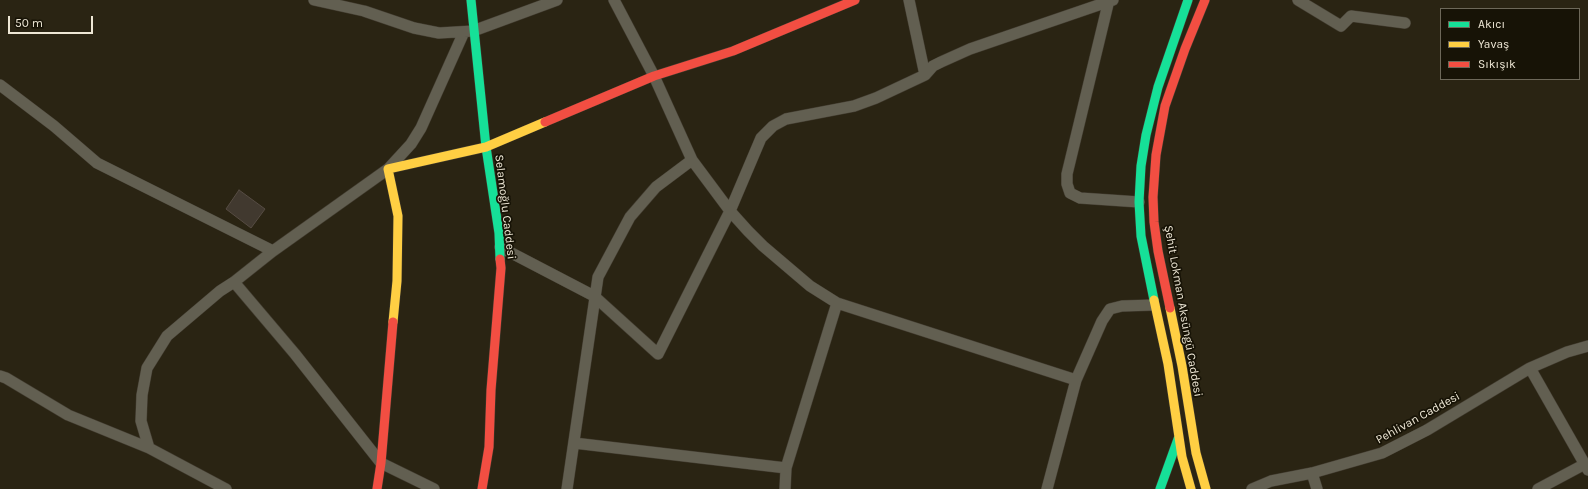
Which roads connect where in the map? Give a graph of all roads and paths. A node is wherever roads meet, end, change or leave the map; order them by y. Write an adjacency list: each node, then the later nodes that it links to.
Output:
1 (314, 0): 12 (street)
2 (360, 0): 12 (street)
3 (470, 0): 14 (street, Selamoğlu Caddesi)
4 (557, 0): 14 (street)
5 (614, 0): 15 (street)
6 (855, 0): 15 (street)
7 (909, 0): 16 (street)
8 (1188, 0): 21 (street, Şehit Lokman Aksüngü Caddesi)
9 (1205, 0): 49 (street, Şehit Lokman Aksüngü Caddesi)
10 (1298, 0): 13 (street)
11 (1111, 1): 16 (street); 21 (street)
12 (364, 11): 14 (street)
13 (1405, 23)
14 (468, 31): 18 (street, Selamoğlu Caddesi); 20 (street)
15 (654, 76): 18 (street); 19 (street)
16 (925, 76): 22 (street)
17 (0, 85): 24 (street)
18 (486, 148): 20 (street); 23 (street, Selamoğlu Caddesi)
19 (692, 160): 22 (street); 26 (street)
20 (388, 169): 24 (street); 36 (street)
21 (1139, 202): 28 (street, Şehit Lokman Aksüngü Caddesi)
22 (730, 211): 26 (street); 27 (street)
23 (500, 248): 26 (street); 43 (street, Selamoğlu Caddesi)
24 (273, 251): 25 (street)
25 (234, 282): 35 (street); 36 (street)
26 (594, 296): 34 (street)
27 (837, 302): 32 (street); 38 (street)
28 (1154, 305): 32 (street); 33 (street, Şehit Lokman Aksüngü Caddesi)
29 (1588, 346): 30 (street, Pehlivan Caddesi)
30 (1530, 368): 37 (street); 39 (street, Pehlivan Caddesi)
31 (0, 376): 35 (street)
32 (1076, 380): 46 (street)
33 (1178, 438): 47 (street); 48 (street, Şehit Lokman Aksüngü Caddesi)
34 (574, 443): 38 (street); 44 (street)
35 (149, 448): 40 (street)
36 (381, 463): 41 (street); 42 (street)
37 (1587, 467): 52 (street)
38 (786, 468): 45 (street)
39 (1312, 473): 50 (street, Pehlivan Caddesi); 51 (street)
40 (226, 489)
41 (377, 489)
42 (434, 489)
43 (482, 489)
44 (567, 489)
45 (785, 489)
46 (1047, 489)
47 (1160, 489)
48 (1192, 489)
49 (1206, 489)
50 (1252, 489)
51 (1317, 489)
52 (1538, 489)

